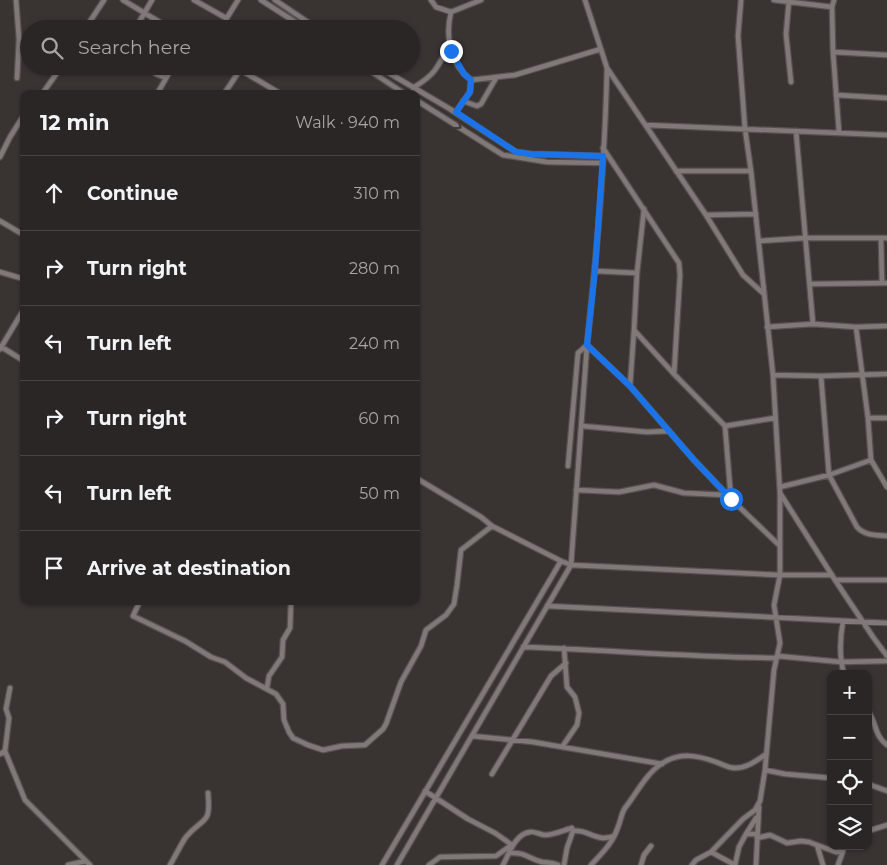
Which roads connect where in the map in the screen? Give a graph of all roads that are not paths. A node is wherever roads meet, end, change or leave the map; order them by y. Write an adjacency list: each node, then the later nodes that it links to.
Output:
1 (16, 0): 37 (street)
2 (104, 0): 20 (street)
3 (123, 0): 18 (street)
4 (152, 0): 18 (street)
5 (194, 0): 19 (street)
6 (238, 0): 19 (street)
7 (261, 0): 23 (street)
8 (275, 0): 24 (street)
9 (431, 0): 17 (street)
10 (481, 0): 17 (street)
11 (585, 0): 25 (street)
12 (741, 0): 57 (street)
13 (774, 0): 15 (street)
14 (834, 0): 16 (street)
15 (789, 1): 16 (street); 41 (street)
16 (832, 7): 27 (street)
17 (451, 12): 26 (street)
18 (144, 13): 21 (street); 22 (street)
19 (226, 18)
20 (92, 20)
21 (140, 20)
22 (156, 20)
23 (292, 20)
24 (305, 20)
25 (600, 49): 29 (street); 39 (street)
26 (451, 51): 40 (street); 42 (street)
27 (833, 52): 28 (street); 50 (street)
28 (887, 55)
29 (607, 68): 56 (street); 61 (street)
30 (56, 75): 43 (street)
31 (158, 75): 38 (street)
32 (168, 75): 38 (street)
33 (237, 75): 45 (street)
34 (249, 75): 46 (street)
35 (376, 75): 47 (street)
36 (392, 75): 42 (street)
37 (17, 78)
38 (166, 78): 44 (street)
39 (496, 78): 40 (street); 52 (street)
40 (471, 80): 52 (street)
41 (790, 82)
42 (413, 88): 48 (street)
43 (45, 90)
44 (159, 90)
45 (227, 90)
46 (274, 90)
47 (399, 90)
48 (417, 90)
49 (420, 92): 54 (street)
50 (836, 95): 51 (street); 59 (street)
51 (887, 98)
52 (463, 101): 54 (street)
53 (420, 103): 64 (street, one-way to 64)
54 (456, 112): 62 (street)
55 (20, 121): 63 (street)
56 (646, 125): 57 (street); 65 (street)
57 (745, 129): 58 (street); 66 (street)
58 (796, 131): 59 (street); 72 (street)
59 (839, 132): 60 (street)
60 (887, 135)
61 (603, 148): 62 (street); 67 (street)
62 (603, 156): 64 (street)
63 (0, 157)
64 (602, 163): 76 (street)
65 (676, 171): 66 (street); 69 (street)
66 (751, 171): 68 (street)
67 (644, 209): 78 (street); 93 (street)
68 (756, 214): 69 (street); 75 (street)
69 (706, 215): 82 (street)
70 (0, 221): 71 (street)
71 (20, 233)
72 (805, 238): 73 (street); 75 (street); 81 (street)
73 (881, 238): 74 (street); 80 (street)
74 (887, 238)
75 (759, 241): 82 (street)
76 (595, 270): 78 (street); 89 (street)
77 (0, 272): 79 (street)
78 (637, 273): 88 (street)
79 (20, 277)
80 (884, 283): 81 (street)
81 (810, 284): 84 (street)
82 (764, 294): 86 (street)
83 (20, 315): 90 (street)
84 (813, 324): 86 (street); 87 (street)
85 (887, 326): 87 (street)
86 (767, 327): 95 (street)
87 (856, 327): 92 (street)
88 (634, 330): 93 (street); 97 (street)
89 (587, 345): 97 (street); 101 (street); 105 (street)
90 (0, 347): 91 (street)
91 (20, 359)
92 (862, 373): 94 (street); 96 (street); 99 (street)
93 (674, 374): 102 (street)
94 (887, 374)
95 (773, 375): 96 (street); 98 (street)
96 (821, 376): 106 (street)
97 (630, 386): 103 (street)
98 (774, 418): 102 (street); 110 (street)
99 (868, 418): 100 (street); 104 (street)
100 (887, 418)
101 (582, 426): 103 (street); 109 (street)
102 (725, 426): 111 (street)
103 (670, 431): 111 (street)
104 (871, 460): 106 (street); 108 (street)
105 (568, 466)
106 (829, 475): 110 (street); 113 (street)
107 (420, 480): 112 (street)
108 (887, 487)
109 (576, 490): 111 (street); 116 (street)
110 (780, 490): 114 (street); 118 (street)
111 (730, 497): 114 (street)
112 (492, 526): 115 (street); 137 (street)
113 (887, 536)
114 (780, 546): 117 (street)
115 (561, 561): 116 (street); 140 (street)
116 (571, 565): 117 (street); 123 (street)
117 (780, 575): 118 (street); 124 (street)
118 (832, 575): 119 (street)
119 (835, 580): 120 (street); 126 (street)
120 (887, 580)
121 (138, 605): 137 (street)
122 (291, 605): 137 (street)
123 (547, 606): 124 (street); 128 (street)
124 (775, 618): 125 (street); 131 (street)
125 (843, 621): 126 (street); 133 (street)
126 (864, 622): 127 (street); 130 (street)
127 (887, 623)
128 (523, 647): 129 (street); 139 (street)
129 (564, 648): 131 (street); 134 (street)
130 (887, 656)
131 (777, 657): 133 (street); 147 (street)
132 (887, 661): 133 (street)
133 (841, 662): 135 (street)
134 (566, 663): 141 (street); 144 (street)
135 (843, 670)
136 (10, 688): 145 (street)
137 (267, 688)
138 (871, 715): 143 (street)
139 (472, 736): 141 (street); 142 (street)
140 (457, 737): 142 (street); 153 (street)
141 (512, 741): 144 (street); 150 (street)
142 (468, 743): 156 (street)
143 (887, 745)
144 (562, 747): 148 (street)
145 (5, 751): 146 (street); 172 (street)
146 (0, 754)
147 (766, 754): 148 (street); 149 (street)
148 (662, 764): 163 (street)
149 (765, 770): 151 (street); 157 (street)
150 (492, 774)
151 (827, 778)
152 (872, 786): 154 (street)
153 (425, 791): 156 (street); 175 (street)
154 (887, 792)
155 (208, 793): 174 (street)
156 (436, 798): 165 (street); 176 (street)
157 (759, 806): 158 (street); 170 (street)
158 (757, 818): 162 (street); 164 (street)
159 (887, 826): 161 (street)
160 (572, 828): 165 (street)
161 (872, 829)
162 (746, 834): 164 (street); 184 (street)
163 (614, 836): 180 (street); 181 (street)
164 (757, 836): 166 (street); 185 (street)
165 (513, 844): 171 (street); 177 (street)
166 (817, 845): 168 (street); 186 (street)
167 (651, 846): 182 (street)
168 (827, 849)
169 (844, 850): 187 (street)
170 (711, 852): 183 (street); 184 (street)
171 (509, 853): 178 (street); 179 (street)
172 (88, 863): 173 (street)
173 (68, 865)
174 (170, 865)
175 (382, 865)
176 (397, 865)
177 (429, 865)
178 (503, 865)
179 (558, 865)
180 (564, 865)
181 (591, 865)
182 (641, 865)
183 (692, 865)
184 (735, 865)
185 (756, 865)
186 (822, 865)
187 (838, 865)

